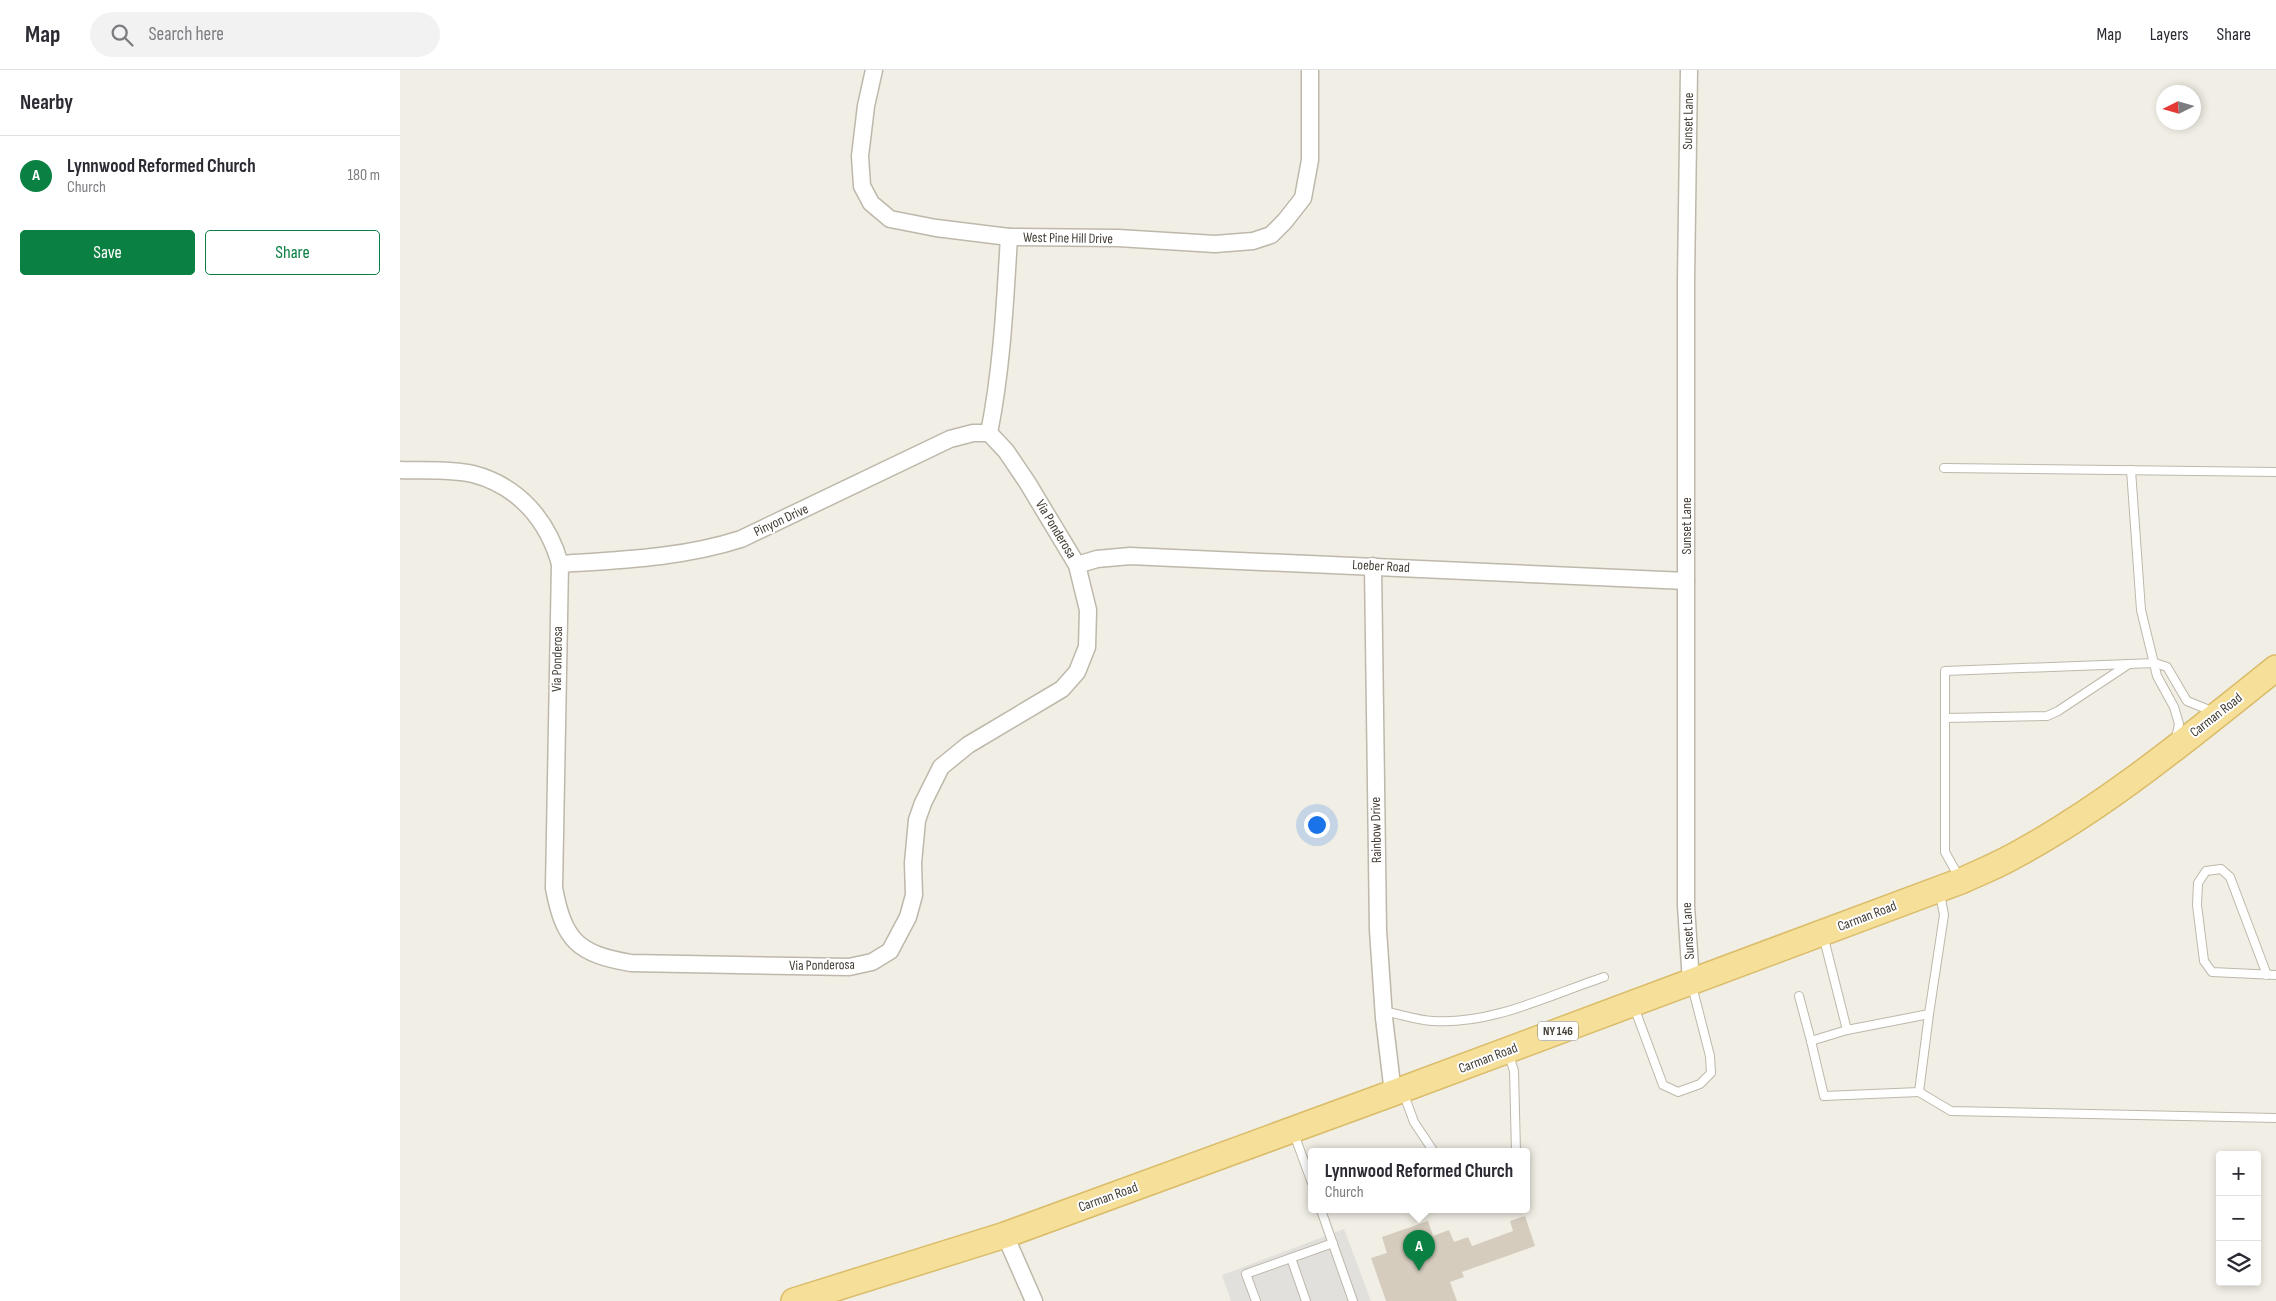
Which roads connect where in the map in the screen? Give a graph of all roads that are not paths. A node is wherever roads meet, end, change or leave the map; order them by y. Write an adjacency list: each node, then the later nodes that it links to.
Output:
1 (874, 70): 4 (street, West Pine Hill Drive)
2 (1310, 70): 4 (street, West Pine Hill Drive)
3 (1688, 70): 13 (street, Sunset Lane)
4 (1009, 237): 5 (street)
5 (989, 433): 10 (street, Pinyon Drive); 11 (street, Via Ponderosa)
6 (1944, 468): 8 (lane)
7 (400, 470): 10 (street, Via Ponderosa)
8 (2131, 470): 9 (lane); 14 (lane)
9 (2276, 472)
10 (560, 564): 11 (street, Via Ponderosa)
11 (1077, 565): 12 (street, Loeber Road)
12 (1373, 566): 13 (street, Loeber Road); 28 (street, Rainbow Drive)
13 (1686, 581): 25 (street, Sunset Lane)
14 (2155, 663): 15 (lane); 17 (lane); 19 (lane)
15 (2129, 664): 18 (lane); 18 (lane)
16 (2276, 668): 17 (main road, Carman Road / NY 146)
17 (2218, 713): 19 (main road, Carman Road / NY 146)
18 (1945, 718): 20 (lane)
19 (2175, 747): 20 (main road, Carman Road / NY 146)
20 (1950, 885): 21 (main road, Carman Road / NY 146); 29 (lane)
21 (1822, 933): 25 (main road, Carman Road / NY 146); 30 (lane)
22 (2267, 975): 22 (lane); 23 (lane)
23 (2276, 975)
24 (1604, 977): 28 (lane)
25 (1691, 982): 27 (main road, Carman Road / NY 146); 27 (lane)
26 (1799, 996): 31 (lane)
27 (1632, 1004): 32 (main road, Carman Road / NY 146)
28 (1383, 1011): 33 (street, Rainbow Drive)
29 (1929, 1014): 30 (lane); 34 (lane)
30 (1847, 1030): 31 (lane)
31 (1811, 1041): 34 (lane)
32 (1508, 1050): 33 (main road, Carman Road / NY 146); 38 (lane)
33 (1397, 1092): 36 (main road, Carman Road / NY 146); 37 (lane)
34 (1919, 1092): 35 (lane)
35 (2276, 1118)
36 (1293, 1130): 39 (lane); 41 (main road, Carman Road / NY 146)
37 (1431, 1148)
38 (1516, 1148)
39 (1308, 1172)
40 (1322, 1213): 42 (lane)
41 (1005, 1235): 44 (main road, Carman Road / NY 146); 45 (street)
42 (1333, 1243): 43 (lane); 48 (lane)
43 (1291, 1258): 46 (lane); 47 (lane)
44 (794, 1301)
45 (1034, 1301)
46 (1256, 1301)
47 (1306, 1301)
48 (1353, 1301)

